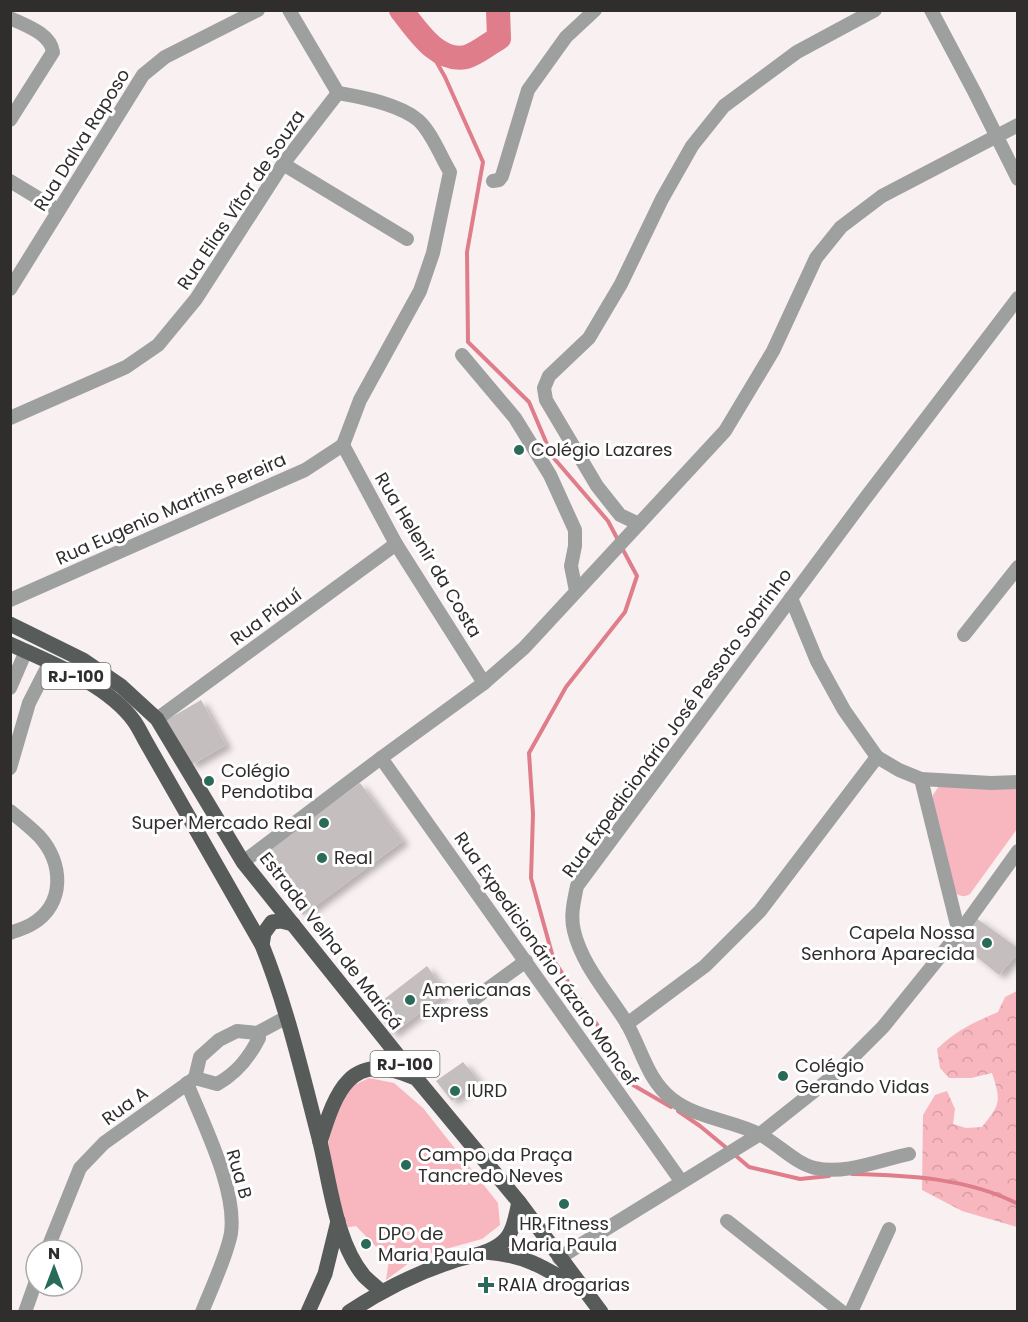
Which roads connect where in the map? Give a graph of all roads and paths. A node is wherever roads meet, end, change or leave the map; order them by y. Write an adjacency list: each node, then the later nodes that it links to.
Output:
1 (258, 10): 6 (street, Rua Dalva Raposo)
2 (289, 10): 8 (street)
3 (595, 10): 15 (street)
4 (875, 10): 23 (street)
5 (931, 10): 11 (street)
6 (237, 15): 16 (street, Rua Dalva Raposo)
7 (10, 18): 9 (street)
8 (338, 93): 12 (street, Rua Elias Vítor de Souza); 22 (street)
9 (12, 114)
10 (1017, 125): 11 (street)
11 (995, 137): 13 (street); 23 (street)
12 (283, 164): 17 (street); 21 (street, Rua Elias Vítor de Souza)
13 (1017, 179)
14 (10, 181): 16 (street)
15 (493, 181)
16 (58, 210): 18 (street, Rua Dalva Raposo)
17 (406, 239)
18 (10, 289)
19 (1017, 298): 27 (street, Rua Expedicionário José Pessoto Sobrinho)
20 (462, 355): 26 (street)
21 (10, 418)
22 (343, 445): 24 (street, Rua Helenir da Costa); 28 (street, Rua Eugenio Martins Pereira)
23 (637, 526): 26 (street)
24 (396, 544): 34 (street, Rua Helenir da Costa); 36 (street, Rua Piauí)
25 (1017, 567): 30 (street)
26 (576, 591): 34 (street)
27 (791, 598): 37 (street); 52 (street, Rua Expedicionário José Pessoto Sobrinho)
28 (10, 600)
29 (10, 624): 36 (main road, Estrada Velha de Maricá / RJ-100)
30 (964, 635)
31 (10, 644): 32 (main road, RJ-100)
32 (26, 651): 33 (main road, RJ-100); 35 (street)
33 (50, 662): 39 (street); 48 (main road, RJ-100)
34 (484, 683): 38 (street)
35 (10, 688)
36 (157, 719): 44 (main road, Estrada Velha de Maricá / RJ-100)
37 (877, 757): 40 (street); 52 (street)
38 (381, 758): 44 (street); 49 (street, Rua Expedicionário Lázaro Moncef)
39 (10, 768)
40 (921, 778): 41 (street); 47 (street)
41 (1017, 782)
42 (10, 811): 46 (street)
43 (1017, 851): 47 (street)
44 (243, 862): 45 (main road, Estrada Velha de Maricá / RJ-100)
45 (293, 924): 48 (main road); 54 (main road, Estrada Velha de Maricá / RJ-100)
46 (10, 933)
47 (959, 933): 56 (street)
48 (262, 945): 51 (main road, RJ-100)
49 (526, 961): 50 (street); 59 (street, Rua Expedicionário Lázaro Moncef)
50 (474, 999)
51 (287, 1017): 53 (street); 57 (main road, RJ-100)
52 (627, 1024): 56 (street, Rua Expedicionário José Pessoto Sobrinho)
53 (257, 1032): 55 (street); 55 (street)
54 (416, 1078): 57 (main road); 60 (main road, Estrada Velha de Maricá / RJ-100)
55 (191, 1080): 64 (street, Rua A); 69 (street, Rua B)
56 (760, 1134): 58 (street, Rua Expedicionário José Pessoto Sobrinho); 59 (street)
57 (320, 1142): 61 (main road, RJ-100)
58 (909, 1154)
59 (681, 1181): 66 (street)
60 (519, 1202): 65 (main road, RJ-100); 66 (main road, Estrada Velha de Maricá / RJ-100)
61 (338, 1221): 67 (main road, RJ-100); 70 (main road)
62 (727, 1221): 73 (street)
63 (889, 1229): 74 (street)
64 (52, 1238)
65 (485, 1252): 67 (main road, RJ-100); 68 (main road, RJ-100)
66 (559, 1258): 68 (main road, Estrada Velha de Maricá / RJ-100)
67 (381, 1291): 71 (main road)
68 (586, 1293): 72 (main road, Estrada Velha de Maricá / RJ-100)
69 (202, 1311)
70 (308, 1311)
71 (350, 1311)
72 (601, 1311)
73 (842, 1311)
74 (851, 1311)

